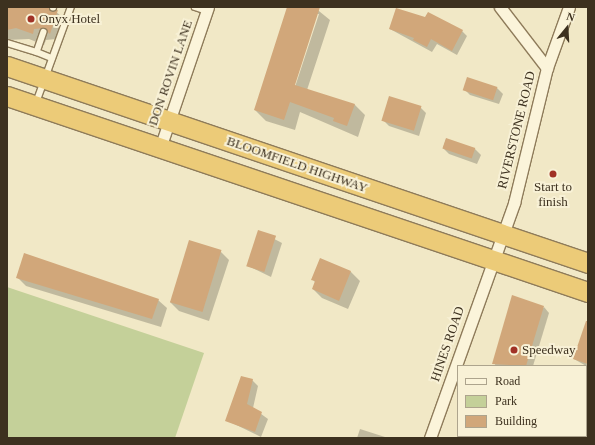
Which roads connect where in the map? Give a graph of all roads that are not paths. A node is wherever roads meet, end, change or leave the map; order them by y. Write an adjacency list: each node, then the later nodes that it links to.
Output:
1 (70, 7): 9 (lane)
2 (195, 7): 5 (lane)
3 (500, 7): 11 (street)
4 (569, 7): 11 (street, RIVERSTONE ROAD)
5 (208, 9): 15 (street, DON ROVIN LANE)
6 (44, 32): 8 (lane)
7 (7, 43): 8 (lane)
8 (37, 52): 9 (lane)
9 (52, 58): 12 (lane)
10 (7, 66): 12 (highway, BLOOMFIELD HIGHWAY)
11 (547, 68): 17 (street, RIVERSTONE ROAD)
12 (44, 79): 14 (lane); 15 (highway, BLOOMFIELD HIGHWAY)
13 (7, 96): 14 (highway, BLOOMFIELD HIGHWAY)
14 (35, 105): 16 (highway, BLOOMFIELD HIGHWAY)
15 (170, 122): 16 (street, DON ROVIN LANE); 17 (highway, BLOOMFIELD HIGHWAY)
16 (160, 148): 18 (highway, BLOOMFIELD HIGHWAY)
17 (502, 234): 18 (street, RIVERSTONE ROAD); 19 (highway, BLOOMFIELD HIGHWAY)
18 (492, 259): 20 (highway, BLOOMFIELD HIGHWAY); 21 (street, HINES ROAD)
19 (588, 264)
20 (588, 292)
21 (430, 438)

